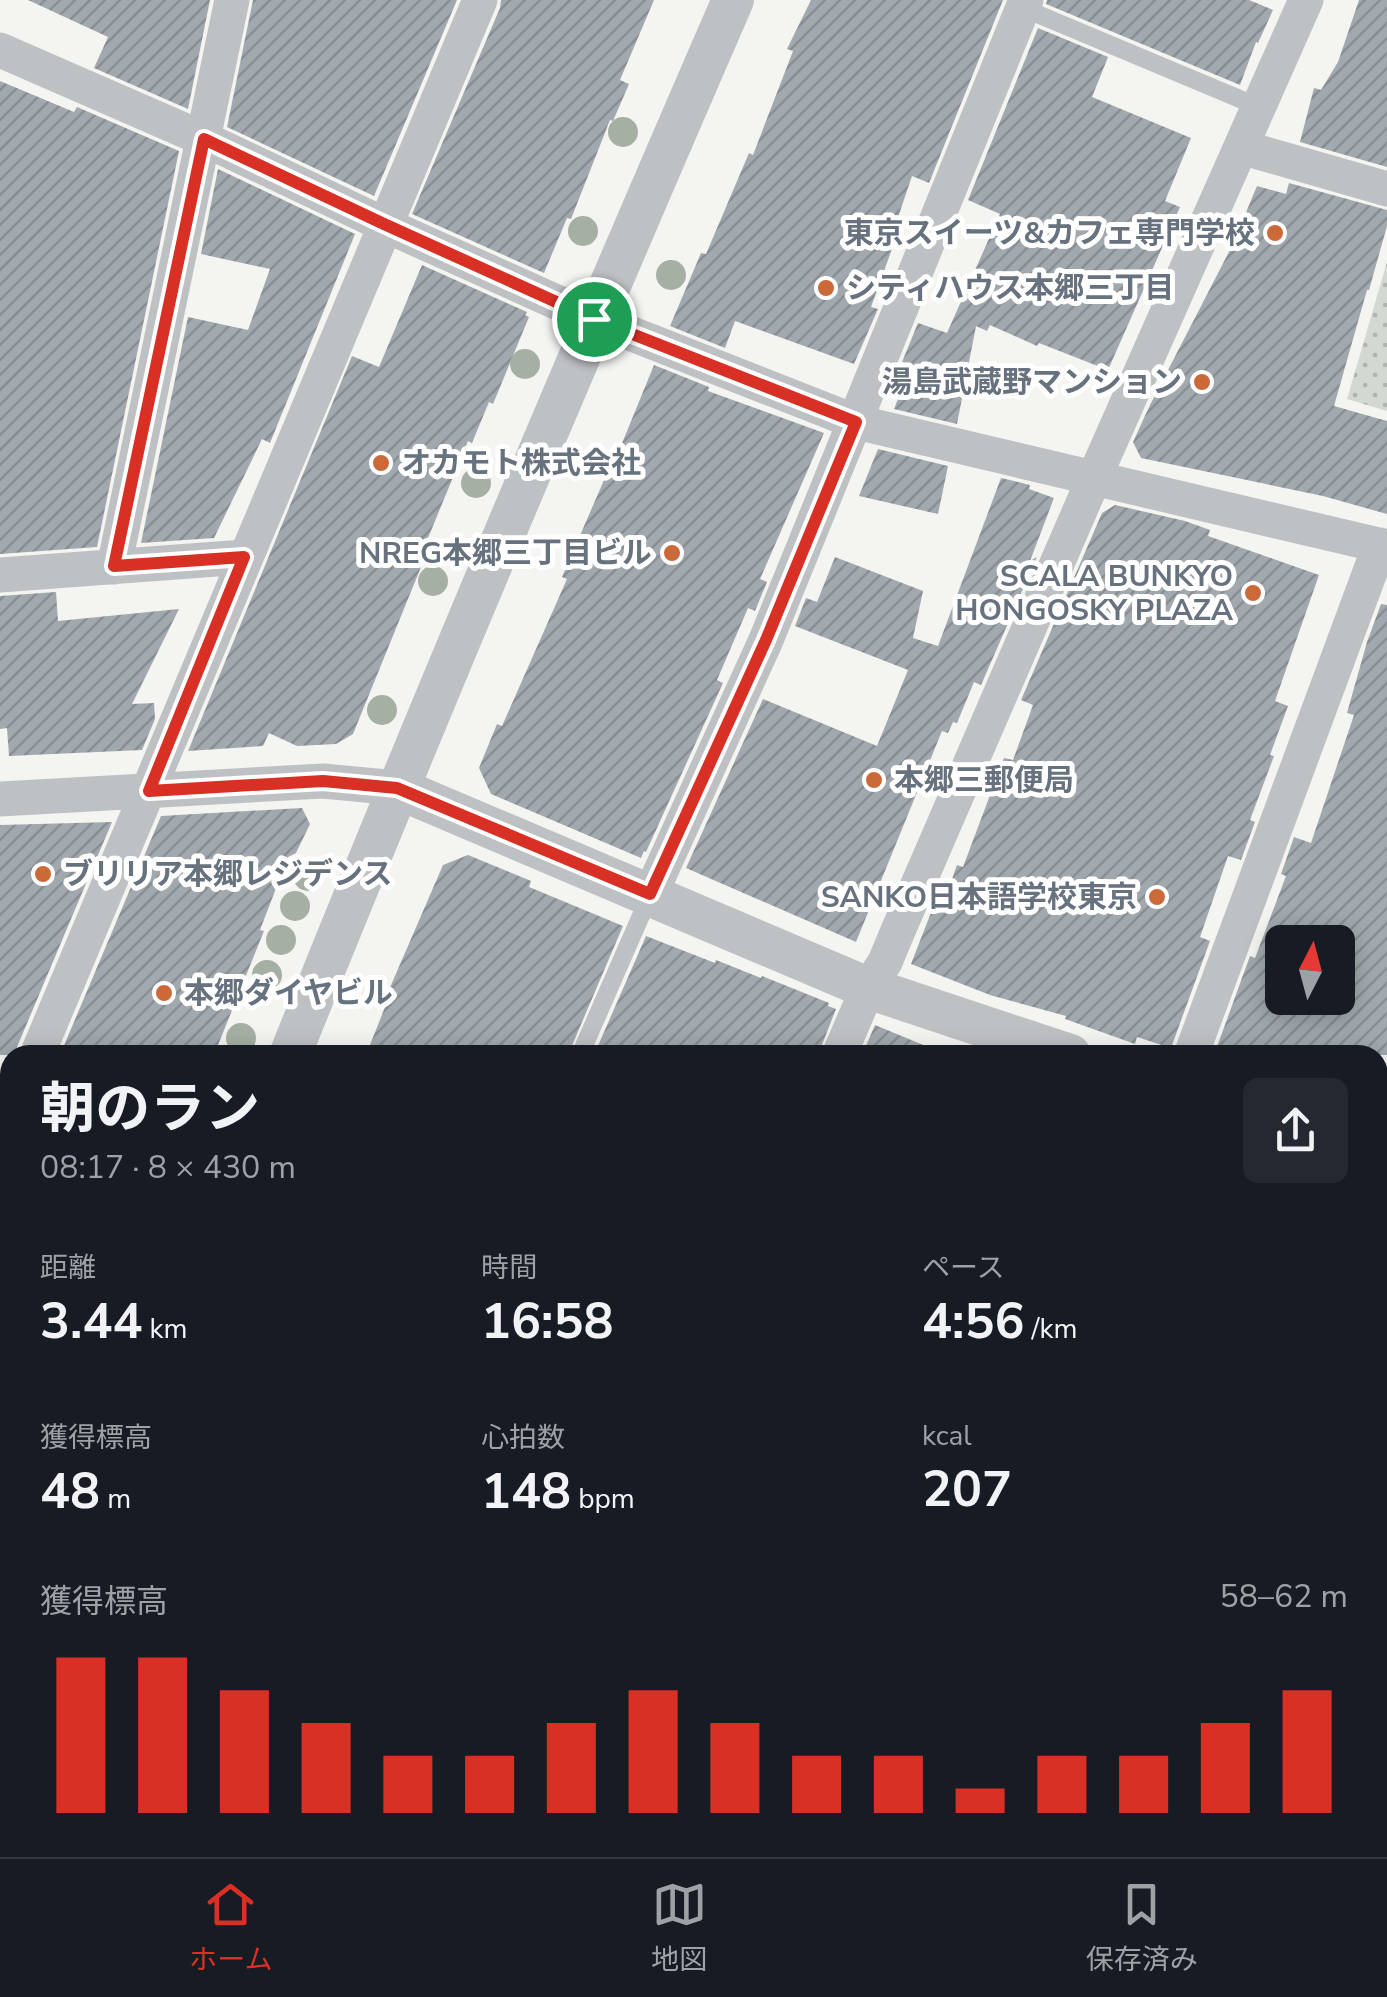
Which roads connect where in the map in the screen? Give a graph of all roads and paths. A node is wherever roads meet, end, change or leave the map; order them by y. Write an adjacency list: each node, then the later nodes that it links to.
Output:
1 (231, 0): 8 (street)
2 (480, 0): 11 (street)
3 (733, 0): 12 (street)
4 (1306, 0): 7 (street)
5 (1024, 4): 7 (lane); 13 (street)
6 (0, 50): 8 (street)
7 (1259, 107): 9 (street)
8 (204, 139): 11 (street); 17 (street)
9 (1241, 147): 10 (street); 14 (street)
10 (1387, 189)
11 (384, 224): 12 (street); 16 (street)
12 (594, 319): 13 (street); 19 (street)
13 (856, 422): 14 (street); 22 (street)
14 (1094, 478): 15 (street); 23 (street)
15 (1384, 546): 29 (street)
16 (244, 557): 17 (street); 20 (street)
17 (114, 566): 18 (street)
18 (0, 576)
19 (397, 788): 20 (street); 22 (street); 25 (street)
20 (149, 791): 21 (street); 24 (street)
21 (0, 800)
22 (650, 894): 23 (street); 26 (lane)
23 (868, 988): 27 (street); 28 (street)
24 (41, 1045)
25 (294, 1045)
26 (584, 1045)
27 (844, 1045)
28 (1040, 1045)
29 (1195, 1045)

